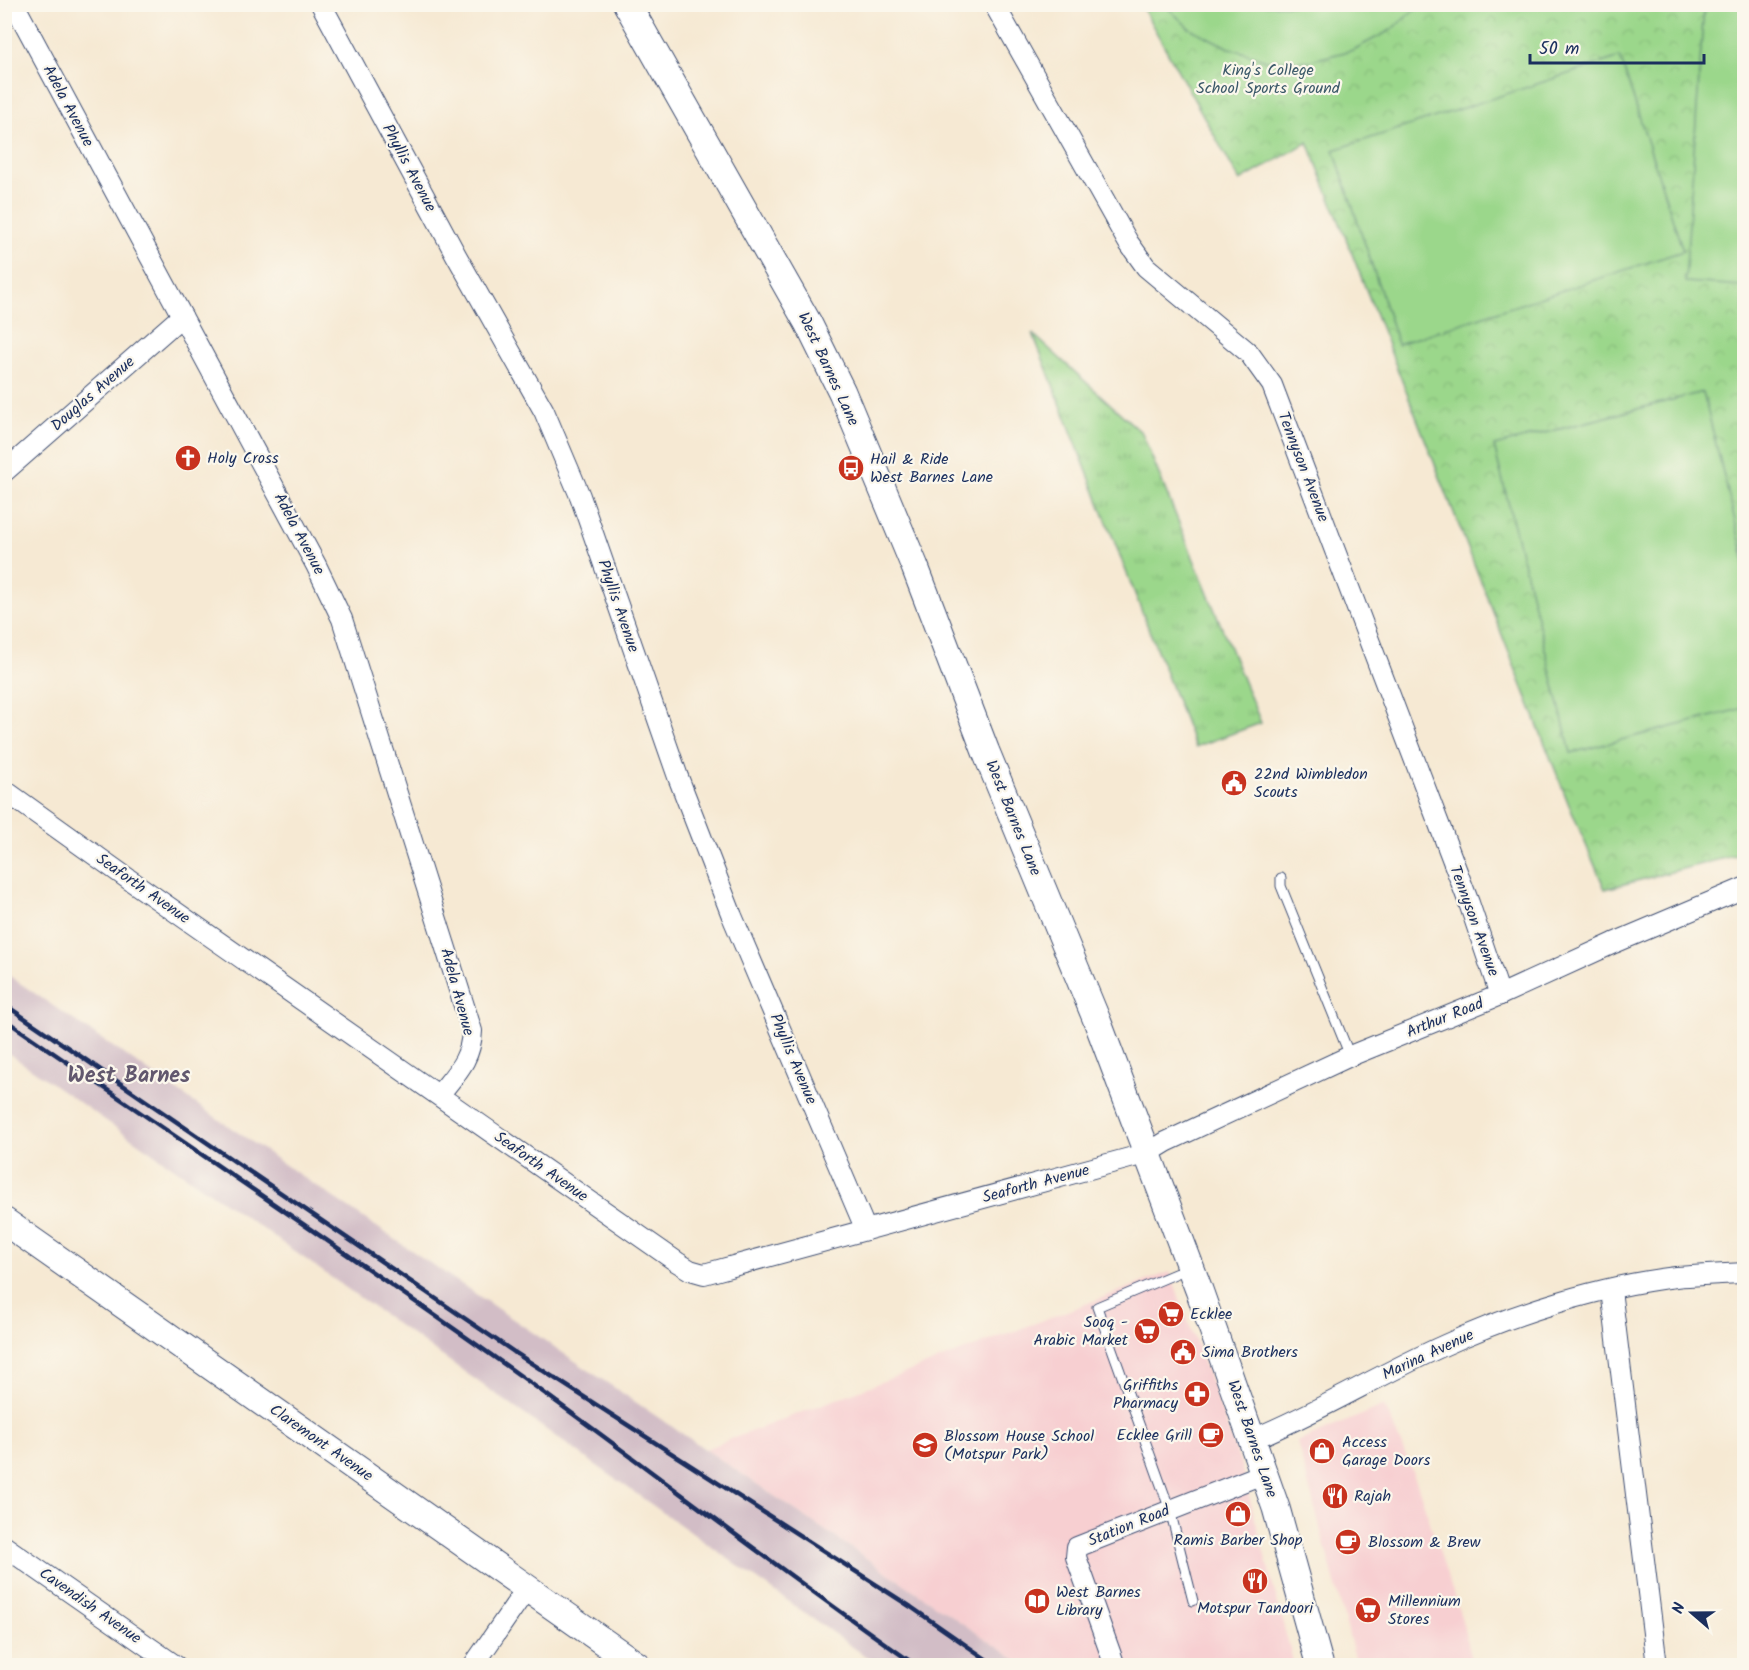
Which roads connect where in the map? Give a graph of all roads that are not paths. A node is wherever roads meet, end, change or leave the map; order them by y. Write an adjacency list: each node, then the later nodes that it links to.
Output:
1 (14, 4): 5 (street, Adela Avenue)
2 (321, 4): 15 (street, Phyllis Avenue)
3 (627, 4): 13 (street, West Barnes Lane)
4 (994, 4): 10 (street, Tennyson Avenue)
5 (182, 316): 6 (street, Douglas Avenue); 12 (street, Adela Avenue)
6 (4, 472)
7 (4, 790): 12 (street, Seaforth Avenue)
8 (1281, 878): 11 (lane)
9 (1744, 888): 10 (street, Arthur Road)
10 (1500, 995): 11 (street, Arthur Road)
11 (1350, 1056): 13 (street, Arthur Road)
12 (439, 1095): 15 (street, Seaforth Avenue)
13 (1148, 1154): 15 (street, Seaforth Avenue); 16 (street, West Barnes Lane)
14 (4, 1221): 23 (street, Claremont Avenue)
15 (866, 1230)
16 (1191, 1267): 19 (street, West Barnes Lane); 21 (lane)
17 (1744, 1273): 18 (street, Marina Avenue)
18 (1611, 1290): 19 (street, Marina Avenue); 30 (street)
19 (1252, 1439): 20 (street, West Barnes Lane)
20 (1265, 1473): 21 (street, Station Road); 29 (street, West Barnes Lane)
21 (1170, 1510): 24 (lane); 28 (street, Station Road)
22 (4, 1546): 25 (street, Cavendish Avenue)
23 (527, 1588): 26 (street); 27 (street, Claremont Avenue)
24 (1193, 1601)
25 (176, 1665)
26 (473, 1665)
27 (638, 1665)
28 (1115, 1665)
29 (1320, 1665)
30 (1657, 1665)

